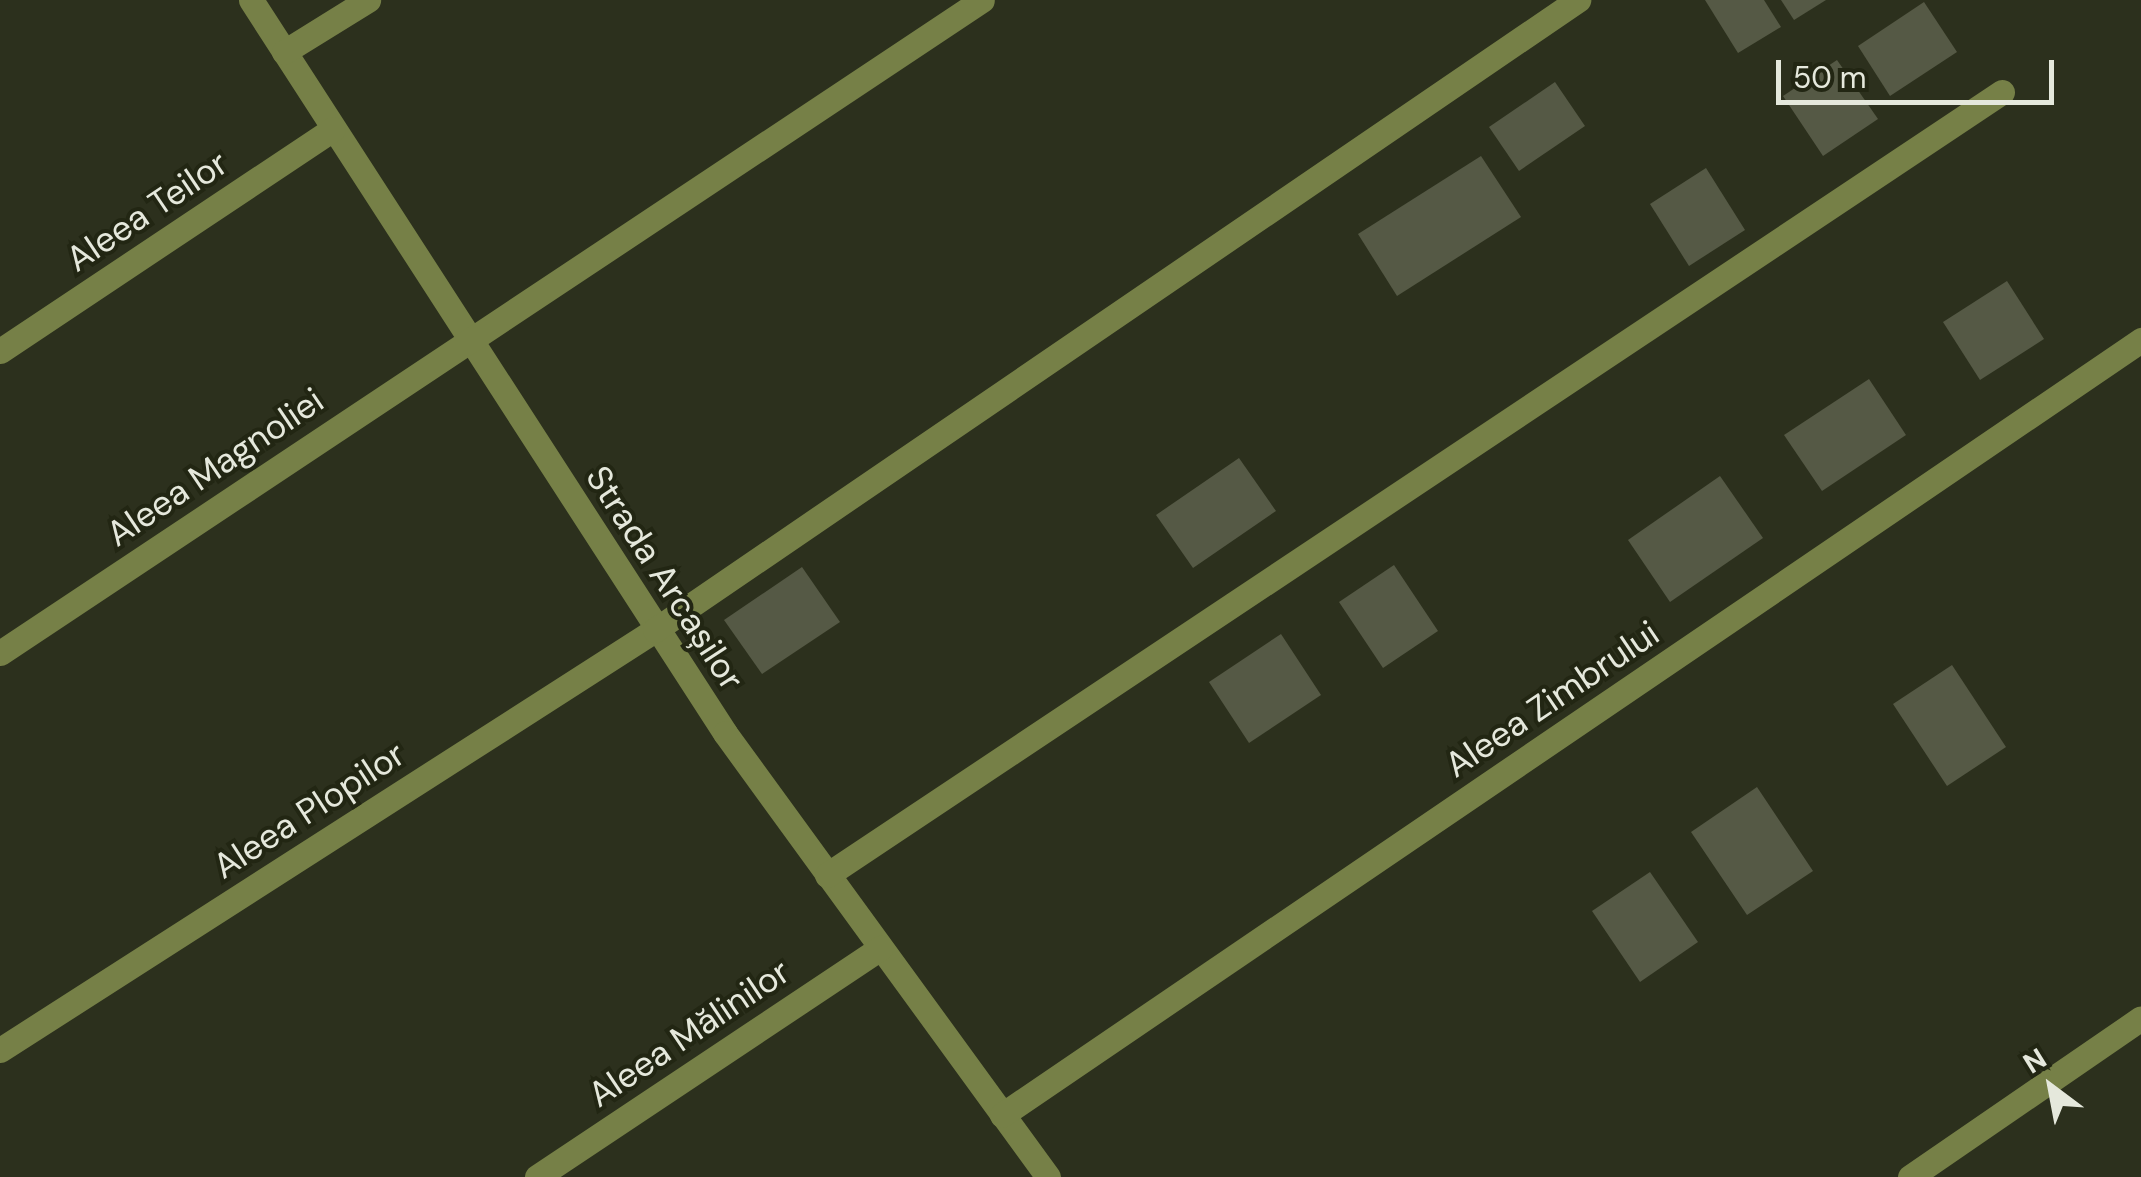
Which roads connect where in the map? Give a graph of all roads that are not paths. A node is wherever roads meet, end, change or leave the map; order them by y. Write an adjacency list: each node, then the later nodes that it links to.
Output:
1 (250, 0): 5 (street, Strada Arcașilor)
2 (368, 0): 5 (street)
3 (982, 0): 8 (street, Aleea Magnoliei)
4 (1578, 0): 11 (street, Aleea Plopilor)
5 (284, 52): 7 (street, Strada Arcașilor)
6 (2002, 92): 13 (street)
7 (333, 129): 8 (street, Strada Arcașilor); 10 (street, Aleea Teilor)
8 (468, 339): 11 (street, Strada Arcașilor); 12 (street, Aleea Magnoliei)
9 (2141, 340): 17 (street, Aleea Zimbrului)
10 (0, 351)
11 (655, 630): 13 (street, Strada Arcașilor); 16 (street, Aleea Plopilor)
12 (0, 653)
13 (827, 875): 14 (street, Strada Arcașilor)
14 (881, 948): 17 (street, Strada Arcașilor); 18 (street, Aleea Mălinilor)
15 (2141, 1018): 20 (street)
16 (0, 1050)
17 (1002, 1115): 19 (street, Strada Arcașilor)
18 (536, 1177)
19 (1048, 1177)
20 (1910, 1177)

